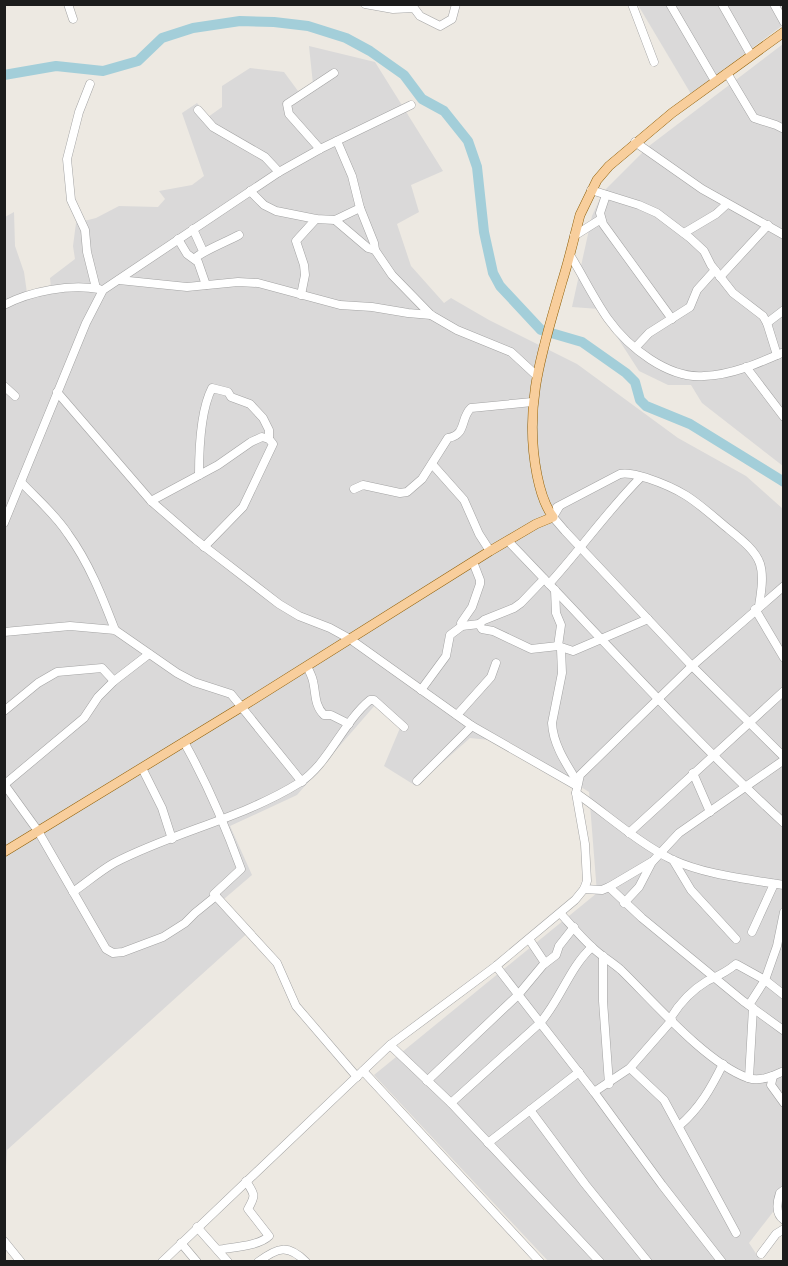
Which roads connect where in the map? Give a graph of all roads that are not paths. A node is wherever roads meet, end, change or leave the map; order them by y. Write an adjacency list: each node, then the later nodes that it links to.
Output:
1 (68, 4): 8 (street)
2 (365, 4): 3 (street)
3 (456, 4)
4 (632, 4): 12 (street)
5 (670, 4): 15 (street)
6 (722, 4): 11 (street)
7 (774, 4): 9 (street)
8 (73, 19)
9 (783, 22)
10 (783, 32): 11 (main road)
11 (751, 56): 14 (main road)
12 (654, 62)
13 (334, 73): 22 (street)
14 (727, 73): 15 (main road); 19 (street)
15 (715, 81): 21 (main road)
16 (90, 84): 46 (street)
17 (411, 105): 20 (street)
18 (198, 110): 23 (street)
19 (783, 129)
20 (337, 141): 22 (street); 28 (street)
21 (635, 142): 24 (main road); 27 (street)
22 (320, 149): 23 (street)
23 (279, 172): 25 (street)
24 (591, 190): 26 (street); 36 (main road)
25 (250, 191): 29 (street); 33 (street)
26 (606, 195): 30 (street); 34 (street)
27 (727, 204): 32 (street); 34 (street)
28 (360, 208): 31 (street); 39 (street)
29 (316, 219): 31 (street); 47 (street)
30 (601, 219): 36 (street); 51 (street)
31 (335, 220): 39 (street)
32 (768, 225): 37 (street); 43 (street)
33 (193, 229): 38 (street); 40 (street)
34 (684, 232): 43 (street)
35 (240, 235): 40 (street)
36 (574, 236): 41 (main road)
37 (783, 236)
38 (178, 239): 42 (street); 44 (street)
39 (375, 250): 50 (street)
40 (203, 251): 42 (street)
41 (570, 255): 53 (street); 56 (main road)
42 (195, 258): 45 (street)
43 (718, 274): 51 (street); 52 (street)
44 (119, 280): 45 (street); 46 (street)
45 (206, 285): 47 (street)
46 (100, 289): 48 (street); 58 (street)
47 (301, 295): 50 (street)
48 (4, 305)
49 (783, 310): 52 (street)
50 (431, 315): 56 (street)
51 (672, 319): 53 (street)
52 (767, 323): 54 (street)
53 (636, 347): 55 (street)
54 (780, 354): 55 (street)
55 (746, 367): 61 (street)
56 (537, 376): 60 (main road)
57 (5, 386): 59 (street)
58 (57, 392): 66 (street); 68 (street)
59 (15, 396)
60 (532, 402): 63 (street); 69 (main road)
61 (783, 417)
62 (269, 439): 64 (street); 64 (street); 72 (street)
63 (432, 464): 67 (street); 74 (street)
64 (199, 475): 68 (street)
65 (641, 477): 69 (street); 73 (street); 78 (street)
66 (21, 482): 70 (street); 82 (street)
67 (354, 489)
68 (151, 501): 72 (street)
69 (550, 513): 71 (main road); 73 (street)
70 (5, 520)
71 (508, 541): 74 (main road); 76 (street)
72 (204, 547): 84 (street)
73 (581, 548): 76 (street); 79 (street)
74 (490, 551): 75 (main road)
75 (473, 562): 81 (street); 84 (main road)
76 (550, 584): 80 (street); 85 (street); 86 (street)
77 (783, 586): 78 (street)
78 (757, 608): 88 (street); 91 (street)
79 (648, 619): 85 (street); 91 (street)
80 (479, 624): 81 (street); 86 (street)
81 (462, 626): 93 (street)
82 (115, 630): 83 (street); 87 (street)
83 (4, 632)
84 (350, 639): 90 (main road); 93 (street)
85 (603, 640): 86 (street); 95 (street)
86 (559, 648): 111 (street)
87 (149, 654): 92 (street); 96 (street)
88 (783, 658)
89 (496, 663): 98 (street)
90 (307, 666): 96 (main road); 100 (street)
91 (692, 666): 95 (street); 99 (street)
92 (114, 681): 97 (street); 110 (street)
93 (421, 690): 98 (street)
94 (783, 691): 99 (street)
95 (658, 699): 104 (street); 111 (street)
96 (243, 706): 103 (main road); 109 (street)
97 (4, 711)
98 (457, 715): 101 (street)
99 (748, 723): 104 (street); 105 (street)
100 (350, 724): 102 (street); 109 (street)
101 (472, 726): 108 (street); 111 (street)
102 (404, 728)
103 (184, 742): 106 (main road); 114 (street)
104 (713, 755): 107 (street); 112 (street)
105 (783, 759): 112 (street)
106 (142, 768): 116 (main road); 118 (street)
107 (693, 773): 113 (street); 117 (street)
108 (417, 781)
109 (302, 782): 114 (street)
110 (5, 784): 116 (street)
111 (577, 788): 117 (street); 126 (street)
112 (745, 788): 113 (street); 115 (street)
113 (710, 812): 120 (street)
114 (223, 820): 118 (street); 128 (street)
115 (783, 824)
116 (38, 831): 119 (main road); 127 (street)
117 (629, 833): 120 (street)
118 (172, 839): 127 (street)
119 (4, 852)
120 (661, 854): 121 (street); 122 (street)
121 (673, 860): 123 (street); 135 (street)
122 (653, 861): 125 (street); 129 (street)
123 (774, 884): 124 (street); 133 (street)
124 (783, 885)
125 (609, 888): 126 (street); 129 (street)
126 (584, 889): 131 (street)
127 (73, 892): 128 (street)
128 (216, 896): 154 (street)
129 (624, 903): 141 (street)
130 (783, 912): 136 (street)
131 (561, 914): 132 (street); 134 (street)
132 (574, 927): 137 (street); 139 (street)
133 (752, 933)
134 (529, 939): 139 (street); 140 (street)
135 (736, 939)
136 (781, 939): 142 (street)
137 (592, 947): 138 (street); 147 (street)
138 (603, 956): 146 (street); 158 (street)
139 (545, 963): 143 (street)
140 (496, 966): 143 (street); 149 (street)
141 (716, 977): 142 (street); 145 (street); 146 (street)
142 (765, 980): 144 (street); 145 (street)
143 (518, 994): 147 (street); 157 (street)
144 (783, 995)
145 (751, 1007): 148 (street); 156 (street)
146 (671, 1020): 150 (street); 151 (street)
147 (540, 1023): 153 (street); 160 (street)
148 (783, 1030)
149 (390, 1045): 154 (street); 157 (street)
150 (723, 1064): 156 (street); 163 (street)
151 (630, 1068): 158 (street); 163 (street)
152 (783, 1071): 155 (street)
153 (579, 1072): 159 (street); 162 (street)
154 (360, 1074): 165 (street); 184 (street)
155 (773, 1076): 156 (street); 161 (street)
156 (749, 1078)
157 (427, 1081): 160 (street)
158 (609, 1084): 159 (street)
159 (594, 1092): 187 (street)
160 (451, 1103): 164 (street)
161 (783, 1103)
162 (530, 1110): 164 (street); 186 (street)
163 (679, 1126): 170 (street)
164 (488, 1143): 185 (street)
165 (246, 1181): 168 (street); 174 (street)
166 (783, 1190): 167 (street)
167 (783, 1220)
168 (197, 1227): 175 (street); 176 (street)
169 (783, 1229): 171 (street)
170 (736, 1233)
171 (775, 1235): 172 (street); 177 (street)
172 (783, 1239)
173 (4, 1241): 179 (street)
174 (255, 1243): 176 (street); 178 (street)
175 (181, 1244): 180 (street); 181 (street)
176 (218, 1250): 182 (street)
177 (761, 1254)
178 (261, 1260): 183 (street)
179 (21, 1262)
180 (162, 1262)
181 (197, 1262)
182 (228, 1262)
183 (306, 1262)
184 (540, 1262)
185 (600, 1262)
186 (648, 1262)
187 (722, 1262)

